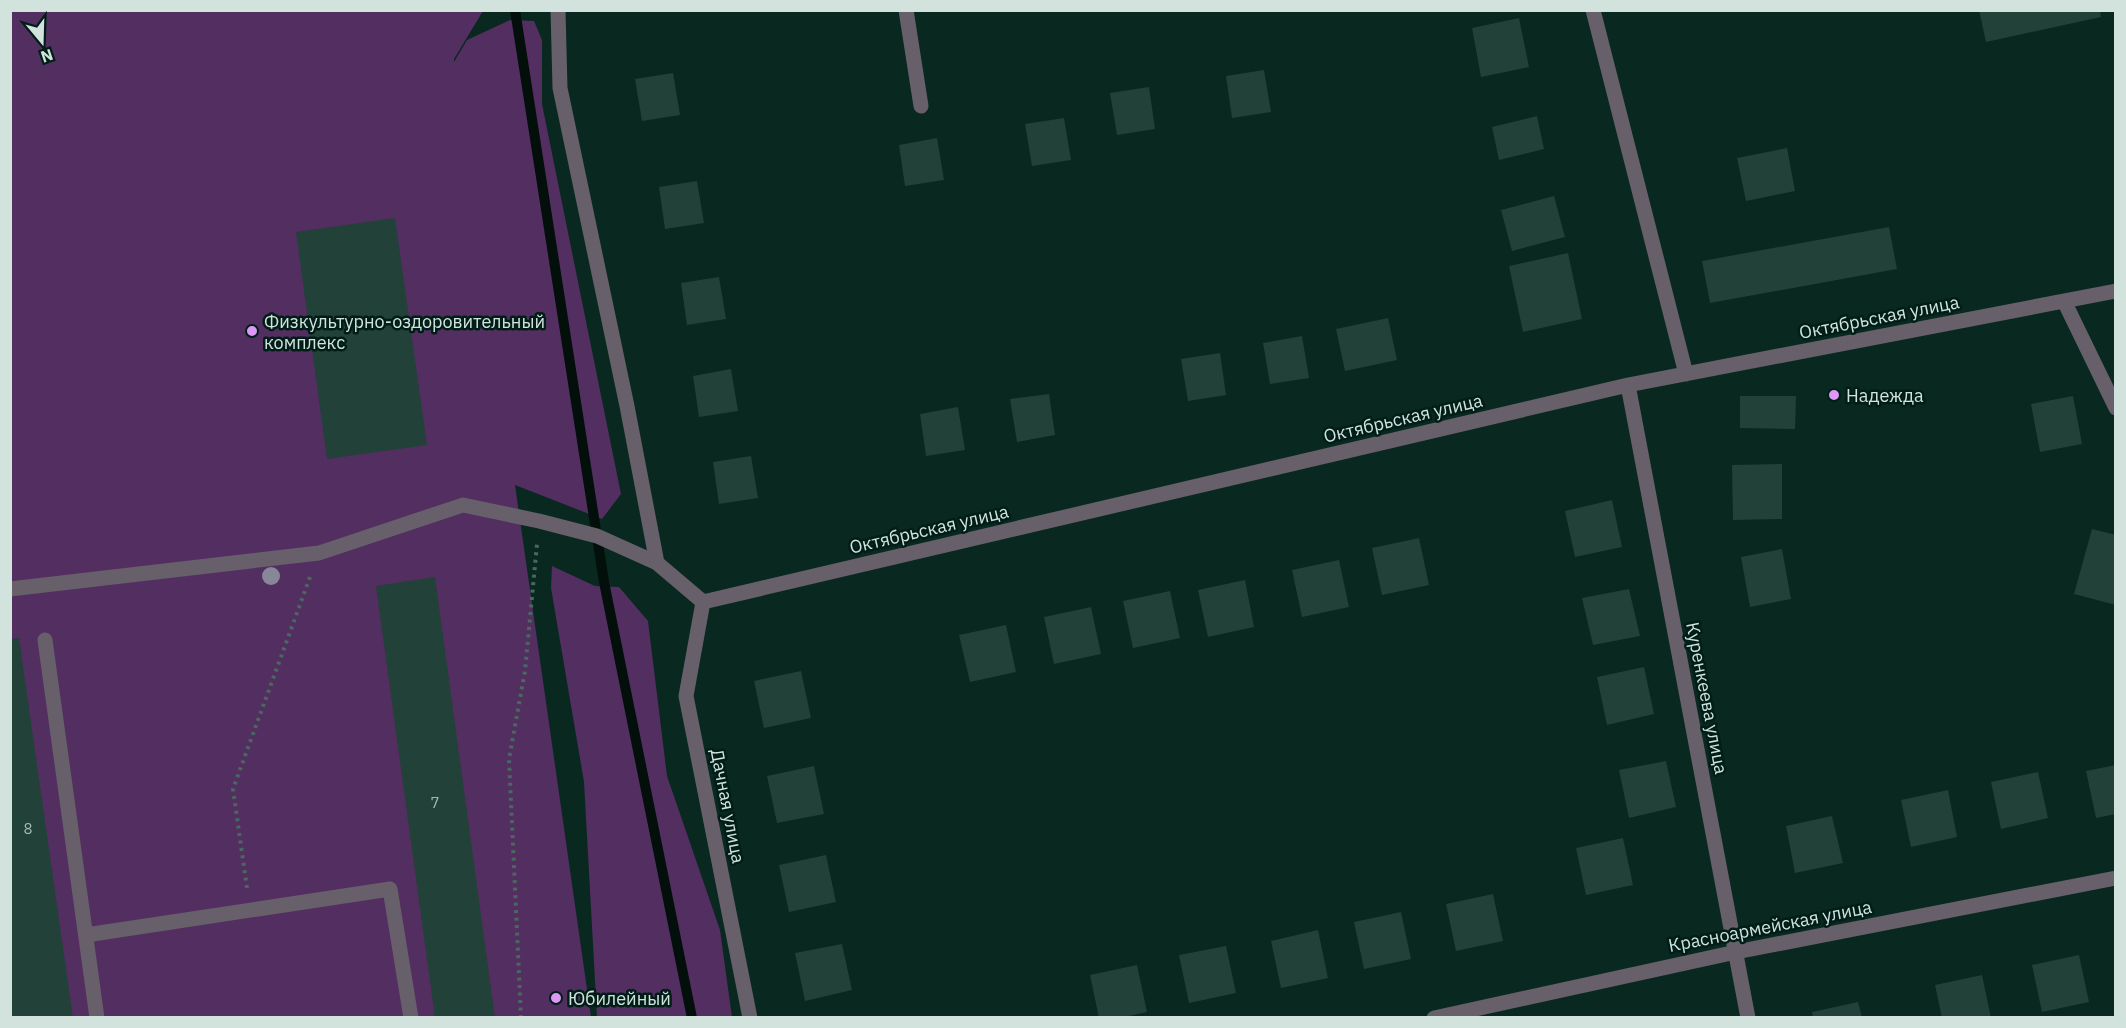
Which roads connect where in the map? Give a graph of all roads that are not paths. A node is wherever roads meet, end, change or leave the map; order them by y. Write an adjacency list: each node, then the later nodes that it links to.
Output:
1 (558, 10): 10 (street)
2 (906, 10): 4 (street)
3 (1593, 10): 7 (street)
4 (921, 106)
5 (2115, 291): 6 (street, Октябрьская улица)
6 (2064, 301): 7 (street, Октябрьская улица); 9 (street)
7 (1686, 375): 8 (street, Октябрьская улица)
8 (1628, 385): 12 (street, Октябрьская улица); 16 (street, Куренкеева улица)
9 (2115, 408)
10 (657, 563): 11 (street); 12 (street)
11 (10, 589)
12 (703, 602): 19 (street, Дачная улица)
13 (45, 640): 15 (street)
14 (2115, 878): 16 (street, Красноармейская улица)
15 (86, 935): 17 (street); 18 (street)
16 (1736, 952): 20 (street, Красноармейская улица); 21 (street, Куренкеева улица)
17 (97, 1017)
18 (411, 1017)
19 (750, 1017)
20 (1434, 1017)
21 (1748, 1017)

